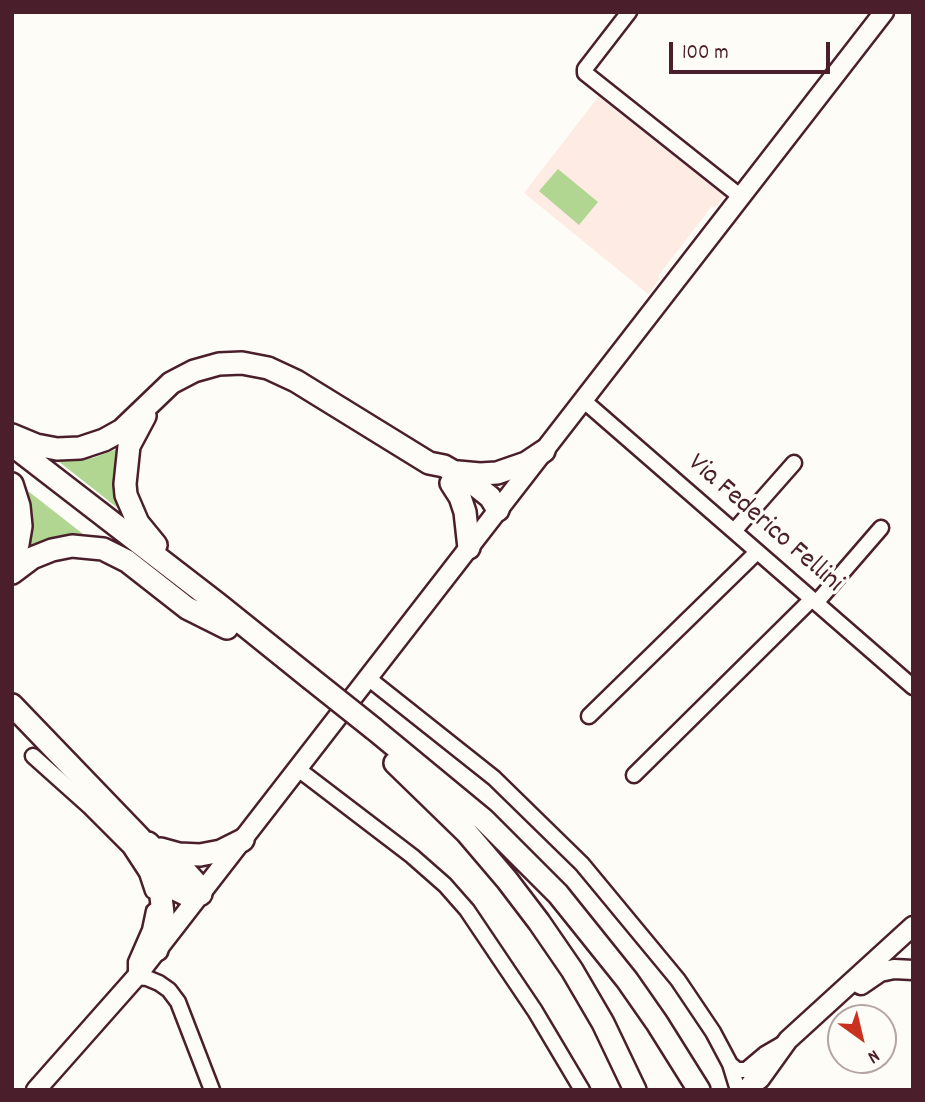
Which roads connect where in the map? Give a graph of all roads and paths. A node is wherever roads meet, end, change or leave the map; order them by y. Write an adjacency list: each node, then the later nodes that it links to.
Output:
1 (629, 12): 3 (street)
2 (884, 12): 3 (main road)
3 (741, 197): 5 (main road)
4 (157, 396): 6 (highway); 11 (highway); 21 (highway)
5 (583, 400): 8 (main road); 15 (street, Via Federico Fellini)
6 (12, 435)
7 (12, 445): 21 (highway)
8 (544, 451): 11 (highway); 13 (main road)
9 (12, 461): 22 (highway)
10 (794, 463): 15 (street)
11 (452, 477): 13 (highway); 16 (highway)
12 (12, 484): 18 (highway)
13 (498, 510): 16 (main road)
14 (881, 528): 20 (street)
15 (734, 531): 17 (street, Via Federico Fellini)
16 (469, 548): 23 (main road)
17 (757, 552): 20 (street, Via Federico Fellini); 27 (street)
18 (12, 556)
19 (12, 573): 22 (highway)
20 (814, 601): 25 (street, Via Federico Fellini); 31 (street)
21 (218, 604): 24 (highway)
22 (227, 628): 24 (highway)
23 (368, 678): 30 (main road); 44 (street)
24 (306, 683): 28 (highway)
25 (913, 687)
26 (12, 705): 32 (highway)
27 (589, 716)
28 (370, 734): 49 (highway); 50 (highway)
29 (33, 756): 41 (street)
30 (298, 769): 33 (main road); 48 (street)
31 (634, 775)
32 (144, 840): 33 (highway); 34 (highway); 35 (highway)
33 (243, 840): 35 (main road)
34 (158, 868): 35 (highway); 38 (highway)
35 (201, 894): 38 (main road)
36 (913, 926): 39 (main road)
37 (913, 942): 39 (main road)
38 (157, 950): 41 (main road)
39 (884, 953): 42 (main road)
40 (913, 970): 42 (main road)
41 (136, 977): 46 (main road); 47 (street)
42 (830, 1000): 43 (main road)
43 (788, 1040): 44 (street); 45 (main road)
44 (730, 1064): 51 (street)
45 (765, 1068): 52 (highway); 53 (main road)
46 (36, 1090)
47 (212, 1090)
48 (582, 1090)
49 (635, 1090)
50 (699, 1090)
51 (738, 1090)
52 (748, 1090)
53 (754, 1090)

